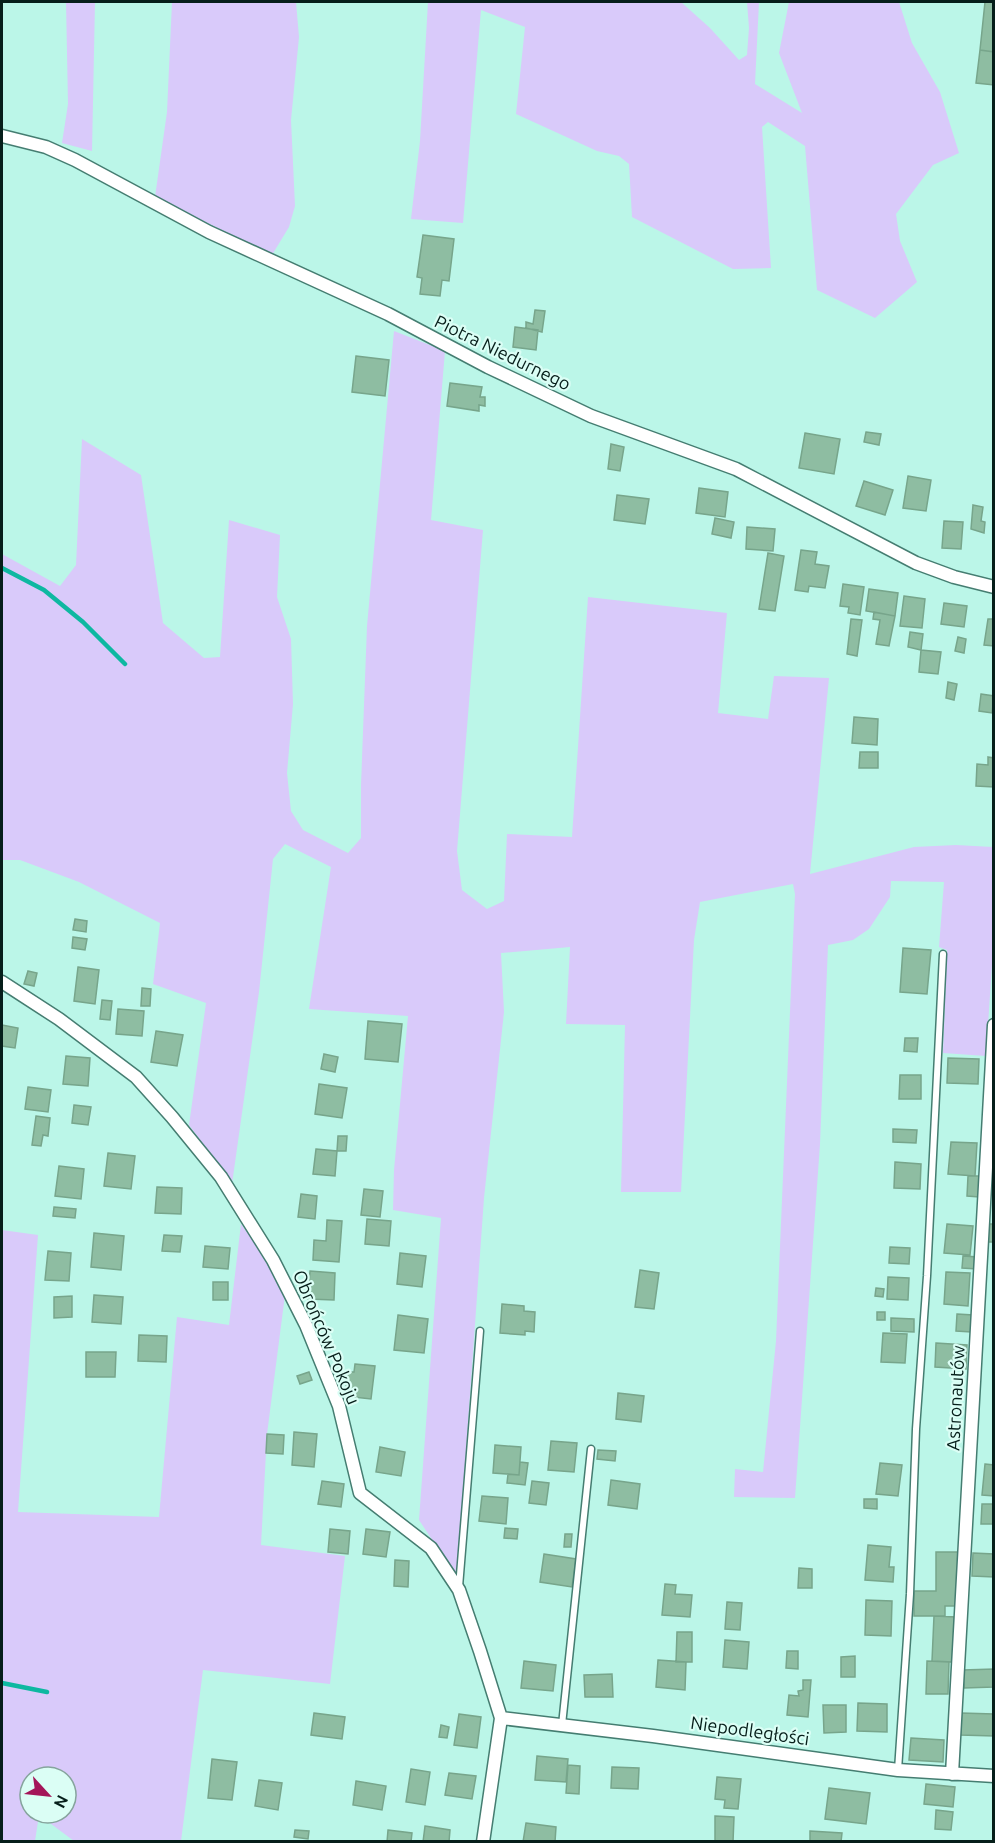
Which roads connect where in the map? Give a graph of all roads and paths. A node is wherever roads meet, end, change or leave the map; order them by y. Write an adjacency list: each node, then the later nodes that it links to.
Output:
1 (2, 136): 2 (street, Piotra Niedurnego)
2 (993, 587)
3 (943, 954): 11 (lane)
4 (2, 982): 8 (street, Obrońców Pokoju)
5 (993, 1025): 12 (street, Astronautów)
6 (480, 1330): 8 (lane)
7 (591, 1449): 10 (lane)
8 (459, 1590): 9 (street, Obrońców Pokoju)
9 (501, 1718): 10 (street, Niepodległości); 14 (street, Obrońców Pokoju)
10 (562, 1725): 11 (street, Niepodległości)
11 (898, 1770): 12 (street, Niepodległości)
12 (952, 1774): 13 (street, Niepodległości)
13 (993, 1776)
14 (483, 1842)

